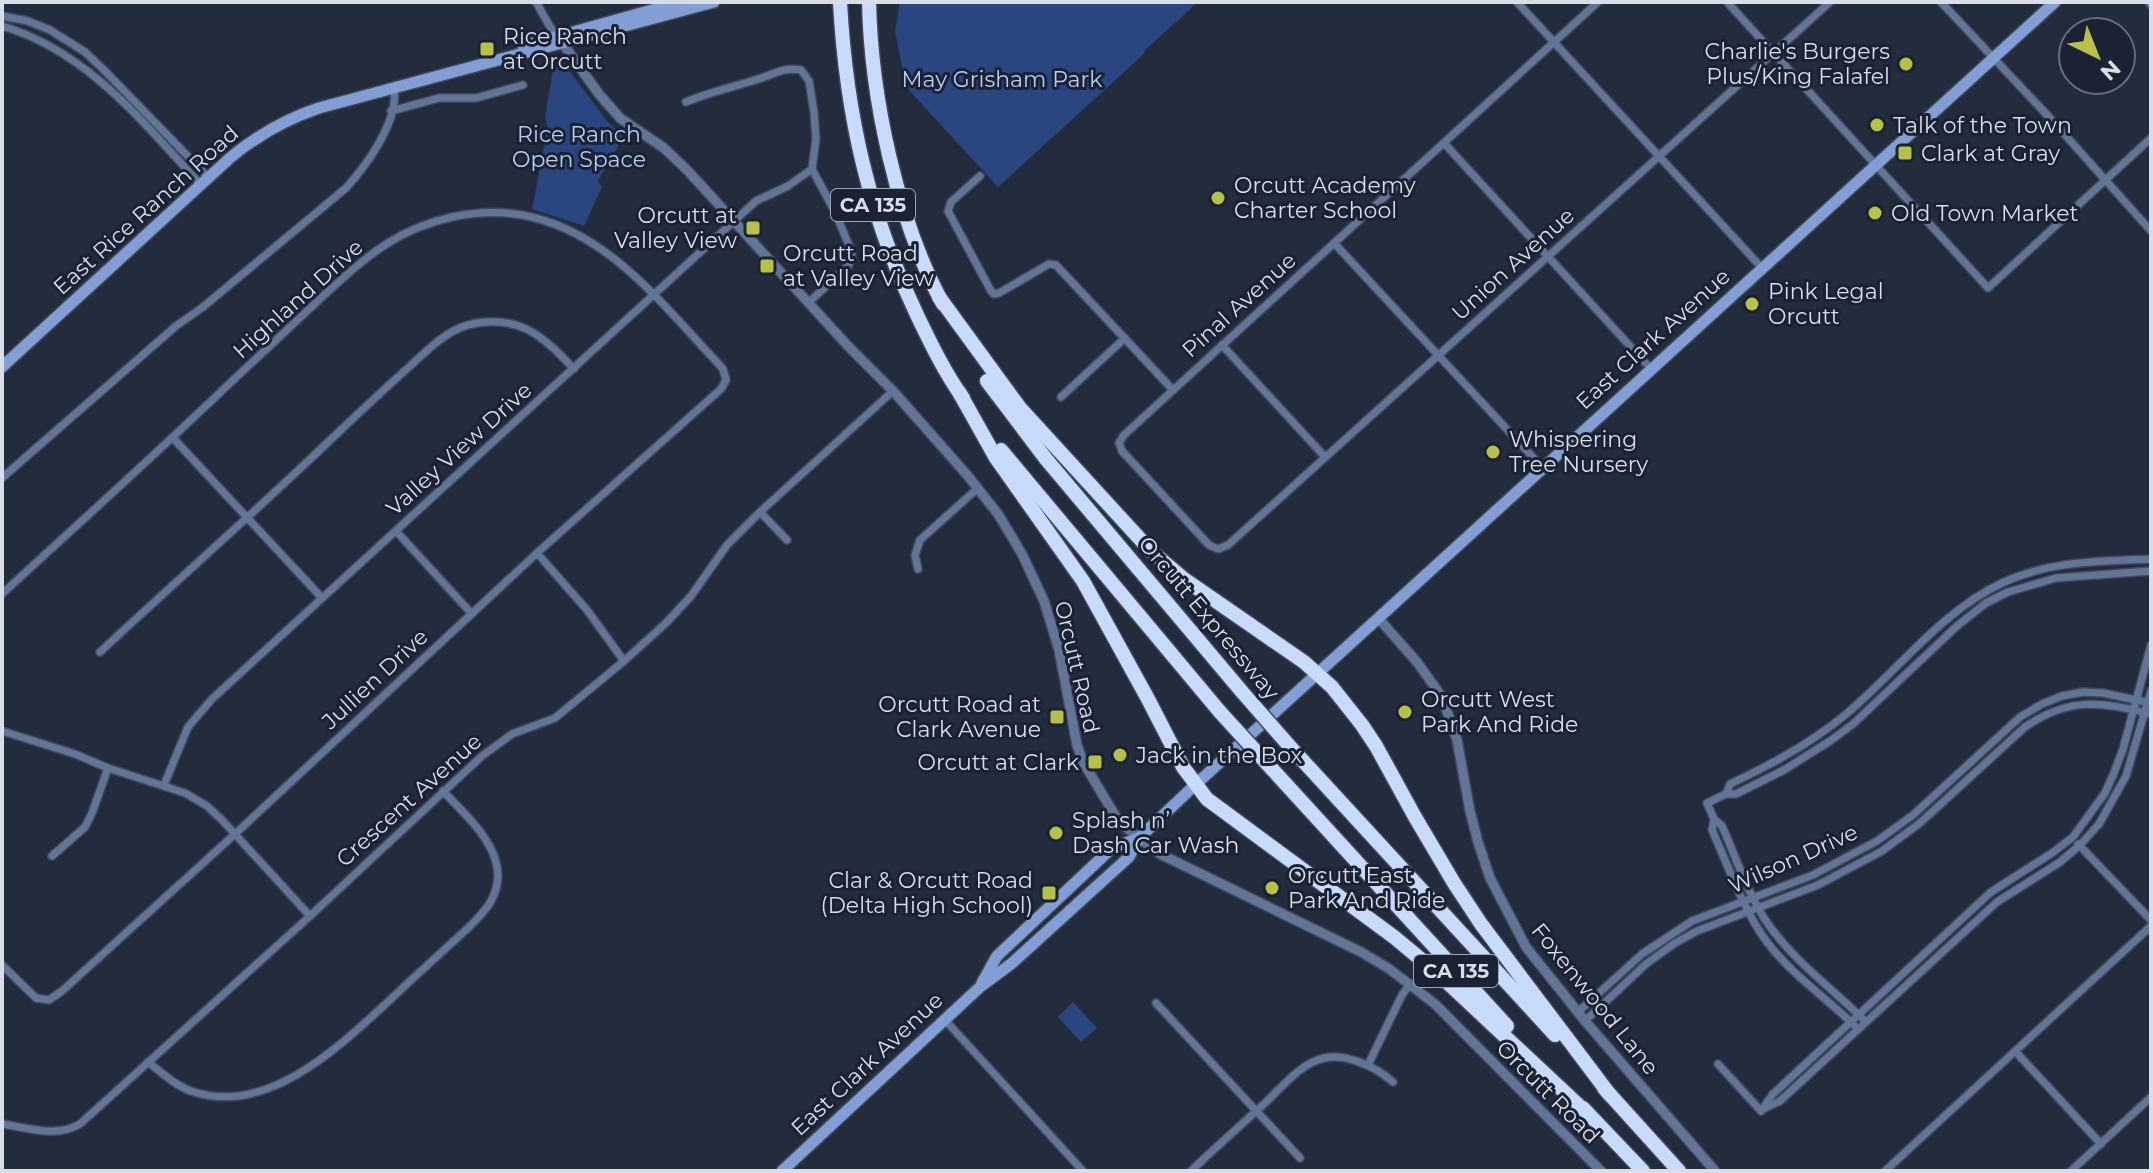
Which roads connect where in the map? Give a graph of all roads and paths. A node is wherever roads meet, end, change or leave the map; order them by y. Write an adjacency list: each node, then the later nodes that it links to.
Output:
1 (536, 2): 15 (street)
2 (681, 2): 15 (main road)
3 (714, 2): 15 (main road)
4 (840, 2): 52 (highway, CA 135)
5 (869, 2): 40 (highway, Orcutt Expressway / CA 135)
6 (1517, 2): 16 (street)
7 (1598, 2): 16 (street, Pinal Avenue)
8 (1727, 2): 19 (street)
9 (1830, 2): 19 (street, Union Avenue)
10 (1941, 2): 21 (street)
11 (2055, 2): 21 (main road, East Clark Avenue)
12 (2, 16): 14 (street)
13 (2, 26): 18 (street)
14 (58, 34): 17 (street); 18 (street)
15 (560, 40): 23 (main road, East Rice Ranch Road); 32 (main road, East Rice Ranch Road); 34 (street, Orcutt Road)
16 (1554, 42): 27 (street, Pinal Avenue); 28 (street)
17 (73, 44): 20 (street); 32 (street)
18 (51, 46): 20 (street)
19 (1774, 53): 28 (street, Union Avenue); 29 (street)
20 (66, 55): 32 (street)
21 (1992, 58): 29 (main road, East Clark Avenue); 33 (street)
22 (523, 85): 25 (street)
23 (394, 88): 25 (street); 32 (main road, East Rice Ranch Road)
24 (686, 102): 30 (street)
25 (391, 111): 57 (street)
26 (2151, 138): 33 (street)
27 (1444, 143): 36 (street, Pinal Avenue); 37 (street)
28 (1659, 156): 37 (street, Union Avenue); 38 (street)
29 (1875, 165): 33 (street); 38 (main road, East Clark Avenue)
30 (812, 169): 34 (street, Valley View Drive); 41 (street)
31 (980, 176): 42 (street)
32 (203, 179): 45 (main road, East Rice Ranch Road); 46 (main road, East Rice Ranch Road)
33 (2105, 181): 35 (street)
34 (734, 221): 39 (street, Valley View Drive); 41 (street, Orcutt Road)
35 (2151, 231)
36 (1334, 243): 43 (street, Pinal Avenue); 44 (street)
37 (1548, 257): 44 (street, Union Avenue); 48 (street)
38 (1762, 268): 48 (main road, East Clark Avenue)
39 (654, 296): 47 (street, Valley View Drive); 49 (street, Highland Drive); 54 (street, Highland Drive)
40 (939, 297): 77 (highway); 122 (highway, Orcutt Expressway / CA 135, bridge)
41 (808, 303): 51 (street, Orcutt Road)
42 (1125, 338): 50 (street); 53 (street)
43 (1222, 345): 50 (street, Pinal Avenue); 55 (street)
44 (1438, 355): 55 (street, Union Avenue); 56 (street)
45 (2, 358)
46 (2, 367)
47 (574, 369): 60 (street); 61 (street, Valley View Drive)
48 (1651, 369): 56 (main road, East Clark Avenue)
49 (726, 380): 64 (street, Jullien Drive)
50 (1173, 390): 63 (street, Pinal Avenue)
51 (893, 391): 58 (street, Orcutt Road); 59 (street, Crescent Avenue)
52 (959, 392): 89 (highway); 126 (highway, CA 135, bridge)
53 (1061, 397)
54 (173, 438): 60 (street); 68 (street, Highland Drive)
55 (1325, 457): 63 (street, Union Avenue)
56 (1542, 467): 72 (main road, East Clark Avenue)
57 (2, 478)
58 (978, 488): 66 (street); 96 (street, Orcutt Road)
59 (760, 512): 62 (street); 76 (street, Crescent Avenue)
60 (246, 517): 69 (street); 75 (street)
61 (396, 531): 69 (street, Valley View Drive); 70 (street)
62 (787, 540)
63 (1218, 549)
64 (537, 553): 70 (street, Jullien Drive); 76 (street)
65 (2151, 559): 71 (street)
66 (918, 569)
67 (2151, 571): 73 (street)
68 (2, 594)
69 (322, 598): 88 (street, Valley View Drive)
70 (472, 614): 94 (street, Jullien Drive)
71 (1949, 617): 73 (street); 79 (street)
72 (1379, 619): 77 (main road, East Clark Avenue); 112 (street, Foxenwood Lane)
73 (1957, 626): 82 (street)
74 (2151, 645): 80 (street)
75 (100, 652)
76 (624, 661): 91 (street, Crescent Avenue)
77 (1318, 673): 89 (main road, East Clark Avenue); 122 (highway)
78 (2151, 691): 81 (street)
79 (1868, 694): 82 (street); 92 (street)
80 (2137, 700): 81 (street, Wilson Drive); 83 (street); 87 (street, Wilson Drive)
81 (2150, 702): 84 (street)
82 (1876, 703): 92 (street)
83 (2134, 711): 84 (street, Wilson Drive); 90 (street, Wilson Drive); 95 (street)
84 (2148, 713): 97 (street)
85 (2, 731): 86 (street)
86 (108, 768): 88 (street); 98 (street)
87 (1953, 778): 90 (street); 99 (street, Wilson Drive)
88 (164, 785): 94 (street)
89 (1195, 785): 96 (main road, East Clark Avenue); 126 (highway)
90 (1962, 786): 101 (street, Wilson Drive)
91 (443, 791): 103 (street, Crescent Avenue); 118 (street)
92 (1726, 794): 93 (street)
93 (1714, 819): 99 (street); 100 (street)
94 (235, 834): 103 (street); 107 (street, Jullien Drive)
95 (2073, 837): 97 (street); 105 (street)
96 (1139, 838): 108 (street, Orcutt Road); 109 (main road, East Clark Avenue); 109 (main road, East Clark Avenue)
97 (2080, 845): 104 (street); 106 (street)
98 (52, 856)
99 (1754, 898): 100 (street, Wilson Drive); 101 (street)
100 (1745, 901): 102 (street); 112 (street, Wilson Drive)
101 (1759, 909): 102 (street, Wilson Drive); 111 (street)
102 (1750, 912): 112 (street, Wilson Drive); 114 (street)
103 (310, 916): 118 (street, Crescent Avenue)
104 (2151, 923): 117 (street)
105 (1943, 936): 106 (street); 111 (street)
106 (1950, 944): 115 (street)
107 (2, 965)
108 (1410, 984): 120 (street); 133 (street, Orcutt Road)
109 (980, 987): 113 (main road, East Clark Avenue)
110 (1156, 1003): 124 (street)
111 (1858, 1014): 114 (street); 115 (street)
112 (1581, 1016): 136 (street, Foxenwood Lane)
113 (945, 1020): 130 (main road, East Clark Avenue); 131 (street)
114 (1850, 1021): 116 (street); 125 (street)
115 (1865, 1021): 116 (street)
116 (1857, 1028): 125 (street)
117 (2015, 1051): 128 (street); 137 (street)
118 (148, 1062): 127 (street, Crescent Avenue)
119 (1718, 1064): 125 (street)
120 (1368, 1065): 121 (street); 124 (street)
121 (1393, 1082)
122 (1610, 1095): 135 (highway, Orcutt Expressway / CA 135)
123 (2151, 1097): 128 (street)
124 (1256, 1111): 129 (street); 132 (street)
125 (1761, 1111)
126 (1588, 1114): 134 (highway, CA 135)
127 (2, 1124)
128 (2101, 1144): 138 (street)
129 (1300, 1158)
130 (782, 1171)
131 (1083, 1171)
132 (1191, 1171)
133 (1601, 1171)
134 (1643, 1171)
135 (1679, 1171)
136 (1715, 1171)
137 (1885, 1171)
138 (2071, 1171)

